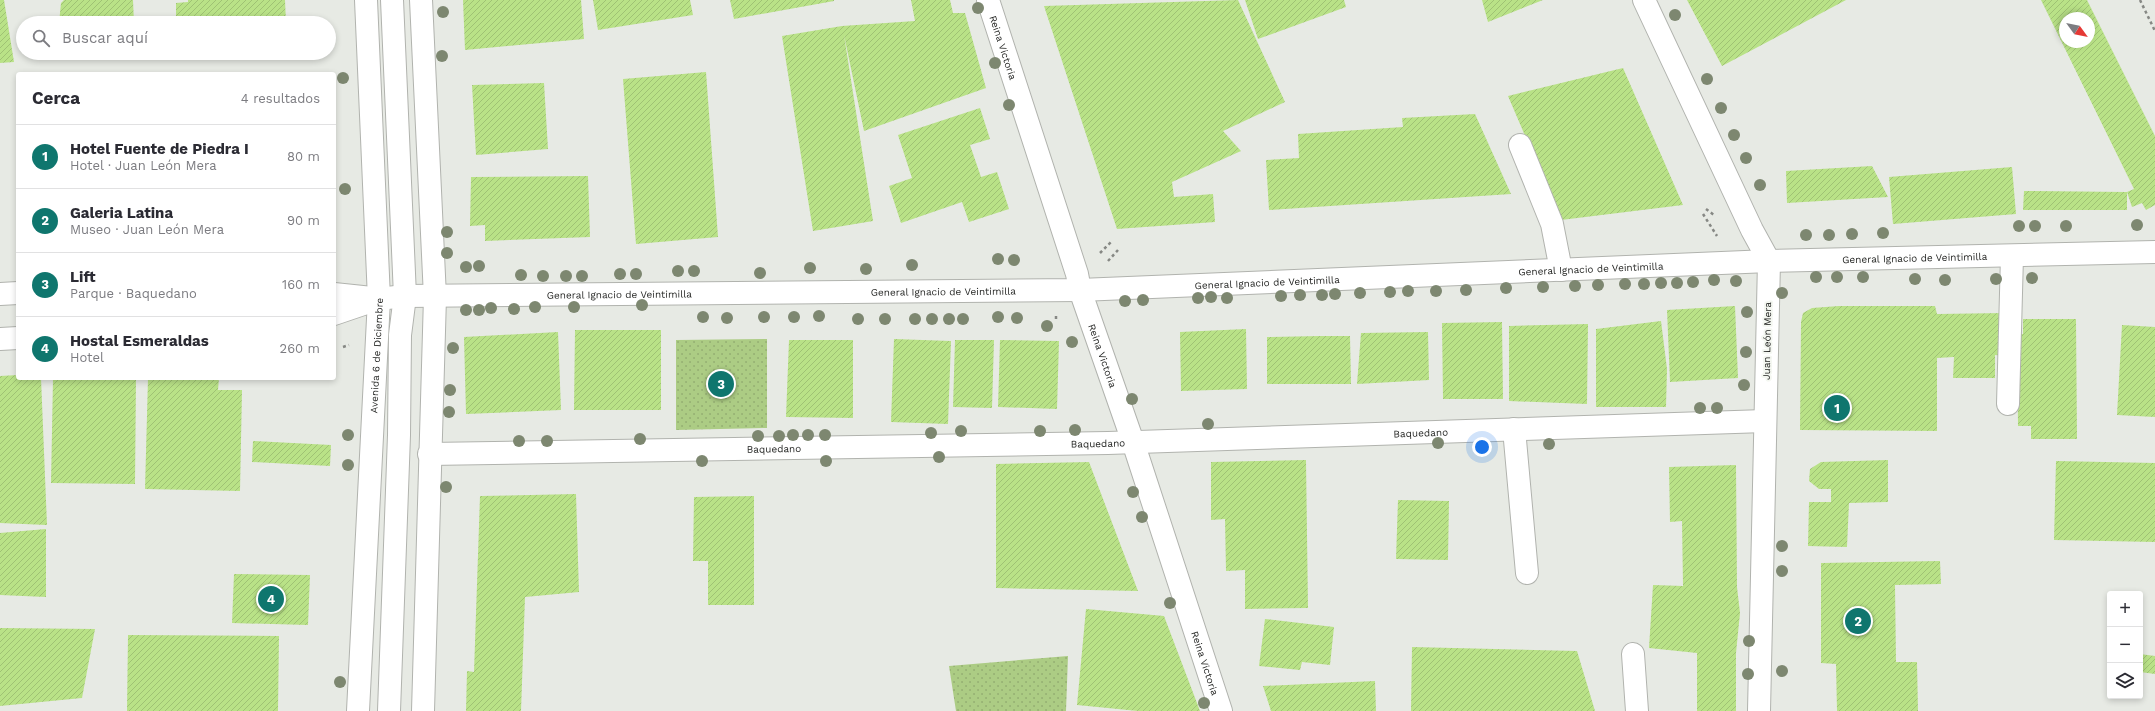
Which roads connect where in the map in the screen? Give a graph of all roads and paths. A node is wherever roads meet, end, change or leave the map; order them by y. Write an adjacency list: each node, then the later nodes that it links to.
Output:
1 (366, 0): 21 (street, Avenida 6 de Diciembre)
2 (392, 0): 19 (street)
3 (421, 0): 20 (street)
4 (988, 0): 15 (street, Reina Victoria)
5 (1644, 0): 13 (street)
6 (2140, 0): 7 (path)
7 (2155, 31)
8 (1520, 145): 14 (street)
9 (1703, 214): 10 (path)
10 (1720, 240)
11 (2155, 252): 12 (street, General Ignacio de Veintimilla)
12 (2012, 256): 13 (street, General Ignacio de Veintimilla); 25 (street)
13 (1769, 261): 14 (street, General Ignacio de Veintimilla); 26 (street, Juan León Mera)
14 (1561, 270): 15 (street, General Ignacio de Veintimilla)
15 (1080, 290): 20 (street, General Ignacio de Veintimilla); 28 (street, Reina Victoria)
16 (16, 293): 17 (street)
17 (0, 294)
18 (336, 294): 21 (street, General Ignacio de Veintimilla)
19 (404, 296): 20 (street, General Ignacio de Veintimilla); 21 (street, General Ignacio de Veintimilla); 33 (street)
20 (435, 297): 29 (street)
21 (379, 299): 22 (street, General Ignacio de Veintimilla); 32 (street, Avenida 6 de Diciembre)
22 (336, 313)
23 (16, 338): 24 (street)
24 (0, 339)
25 (2008, 404)
26 (1765, 421): 27 (street, Baquedano); 37 (street, Juan León Mera)
27 (1514, 429): 28 (street, Baquedano); 30 (street)
28 (1133, 442): 29 (street, Baquedano); 35 (street, Reina Victoria)
29 (429, 454): 34 (street)
30 (1527, 573)
31 (1633, 654): 36 (street)
32 (358, 711)
33 (389, 711)
34 (423, 711)
35 (1221, 711)
36 (1637, 711)
37 (1759, 711)

